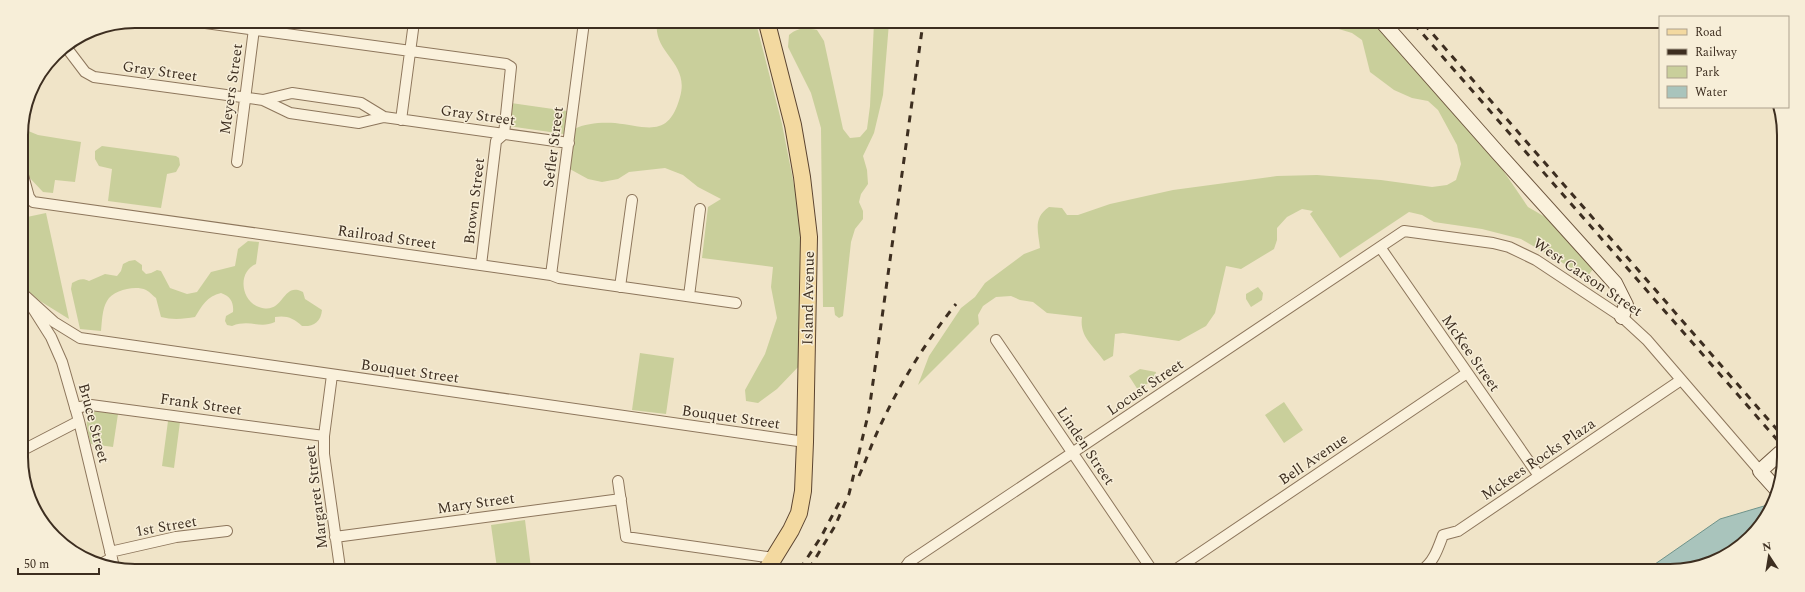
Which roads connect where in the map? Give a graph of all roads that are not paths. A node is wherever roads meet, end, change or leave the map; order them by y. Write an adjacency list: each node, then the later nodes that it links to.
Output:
1 (255, 28): 9 (street, Meyers Street)
2 (267, 28): 8 (street)
3 (413, 28): 8 (street)
4 (583, 28): 14 (street, Sefler Street)
5 (768, 28): 36 (main road, Island Avenue)
6 (1388, 28): 28 (street)
7 (69, 51): 9 (street, Gray Street)
8 (410, 51): 12 (street); 13 (street)
9 (245, 98): 10 (street, Gray Street); 15 (street, Meyers Street)
10 (263, 100): 11 (street, Gray Street); 11 (street, Gray Street)
11 (384, 117): 12 (street, Gray Street)
12 (401, 120): 13 (street, Gray Street)
13 (504, 134): 14 (street, Gray Street); 21 (street, Brown Street)
14 (569, 143): 22 (street, Sefler Street)
15 (237, 162)
16 (28, 193): 21 (street, Railroad Street)
17 (632, 200): 23 (street)
18 (700, 209): 24 (street)
19 (1404, 231): 20 (street, Locust Street); 28 (street, West Carson Street)
20 (1380, 247): 30 (street, McKee Street); 38 (street, Locust Street)
21 (481, 265): 22 (street, Railroad Street)
22 (551, 275): 23 (street, Railroad Street)
23 (620, 287): 24 (street, Railroad Street)
24 (689, 296): 27 (street, Railroad Street)
25 (28, 299): 31 (street, Bouquet Street)
26 (28, 302): 33 (street, Bruce Street)
27 (736, 303)
28 (1622, 317): 32 (street, West Carson Street)
29 (996, 340): 38 (street, Linden Street)
30 (1466, 373): 41 (street, McKee Street); 52 (street, Bell Avenue)
31 (332, 375): 35 (street, Margaret Street); 36 (street, Bouquet Street)
32 (1681, 380): 40 (street, West Carson Street); 41 (street, Mckees Rocks Plaza)
33 (75, 408): 34 (street, Bruce Street); 35 (street, Frank Street)
34 (79, 421): 37 (street); 47 (street, Bruce Street)
35 (324, 436): 46 (street, Margaret Street)
36 (805, 442): 48 (main road, Island Avenue)
37 (28, 447)
38 (1073, 453): 50 (street, Locust Street); 51 (street, Linden Street)
39 (1777, 456): 40 (street)
40 (1760, 471): 43 (street, West Carson Street)
41 (1539, 476): 53 (street, Mckees Rocks Plaza)
42 (618, 481): 44 (street)
43 (1773, 485)
44 (621, 499): 46 (street, Mary Street); 48 (street)
45 (227, 531): 47 (street, 1st Street)
46 (335, 537): 49 (street, Margaret Street)
47 (112, 559)
48 (770, 563)
49 (339, 564)
50 (908, 564)
51 (1148, 564)
52 (1184, 564)
53 (1429, 564)

